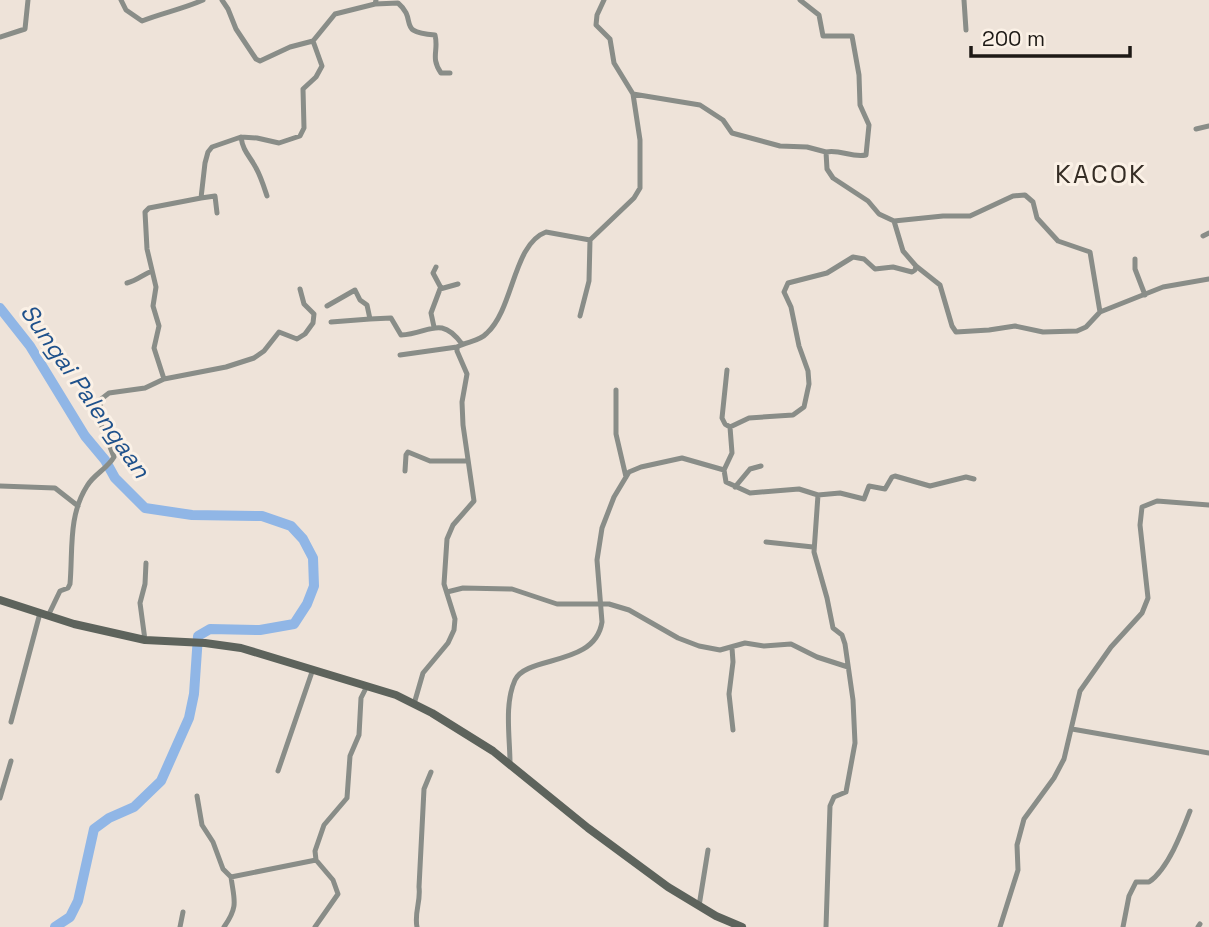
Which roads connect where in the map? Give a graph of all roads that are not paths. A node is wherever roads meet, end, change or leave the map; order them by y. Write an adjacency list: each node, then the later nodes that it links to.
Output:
1 (28, 0): 10 (street)
2 (121, 0): 3 (street)
3 (203, 0)
4 (222, 0): 11 (street)
5 (604, 0): 13 (street)
6 (800, 0): 17 (street)
7 (964, 0): 9 (street)
8 (375, 2): 11 (street); 12 (street)
9 (966, 30)
10 (0, 37)
11 (313, 41): 16 (street)
12 (450, 73)
13 (633, 94): 17 (street); 22 (street)
14 (1209, 126): 15 (street)
15 (1196, 130)
16 (241, 138): 18 (street); 19 (street)
17 (826, 152): 21 (street)
18 (267, 196)
19 (201, 198): 20 (street); 26 (street)
20 (217, 214)
21 (894, 222): 24 (street); 34 (street)
22 (590, 240): 35 (street); 39 (street)
23 (1135, 259): 32 (street)
24 (916, 266): 34 (street); 44 (street)
25 (436, 267): 30 (street)
26 (152, 271): 28 (street); 42 (street)
27 (1209, 279): 32 (street)
28 (127, 283)
29 (458, 284): 30 (street)
30 (441, 288): 38 (street)
31 (300, 289): 42 (street)
32 (1145, 295): 34 (street)
33 (327, 306): 36 (street)
34 (1100, 312)
35 (580, 316)
36 (370, 319): 37 (street); 38 (street)
37 (331, 322)
38 (434, 327): 39 (street)
39 (459, 345): 40 (street); 45 (street)
40 (400, 355)
41 (727, 370): 44 (street)
42 (164, 379): 55 (street)
43 (616, 390): 49 (street)
44 (730, 427): 47 (street)
45 (467, 461): 48 (street); 59 (street)
46 (761, 466): 52 (street)
47 (724, 470): 49 (street); 52 (street)
48 (405, 471)
49 (626, 477): 61 (street)
50 (974, 479): 53 (street)
51 (0, 486): 55 (street)
52 (735, 487): 53 (street)
53 (818, 495): 57 (street)
54 (1209, 505): 70 (street)
55 (78, 506): 62 (street)
56 (766, 542): 57 (street)
57 (813, 547): 65 (street)
58 (146, 563): 63 (street)
59 (447, 592): 61 (street); 68 (street)
60 (0, 600): 62 (street)
61 (601, 602): 64 (street); 74 (street)
62 (44, 615): 63 (street); 69 (street)
63 (145, 640): 66 (street)
64 (732, 648): 65 (street); 71 (street)
65 (848, 667): 91 (street)
66 (313, 669): 67 (street); 75 (street)
67 (368, 686): 68 (street); 81 (street)
68 (414, 704): 74 (street)
69 (11, 722)
70 (1072, 729): 72 (street); 92 (street)
71 (733, 730)
72 (1209, 753)
73 (11, 761): 78 (street)
74 (509, 763): 83 (street)
75 (278, 771)
76 (430, 772): 89 (street)
77 (197, 796): 82 (street)
78 (0, 798)
79 (1191, 811): 93 (street)
80 (708, 850): 83 (street)
81 (316, 860): 82 (street); 88 (street)
82 (231, 877): 87 (street)
83 (699, 906): 85 (street)
84 (183, 912): 86 (street)
85 (726, 924): 90 (street)
86 (180, 927)
87 (224, 927)
88 (316, 927)
89 (417, 927)
90 (742, 927)
91 (826, 927)
92 (1000, 927)
93 (1123, 927)

